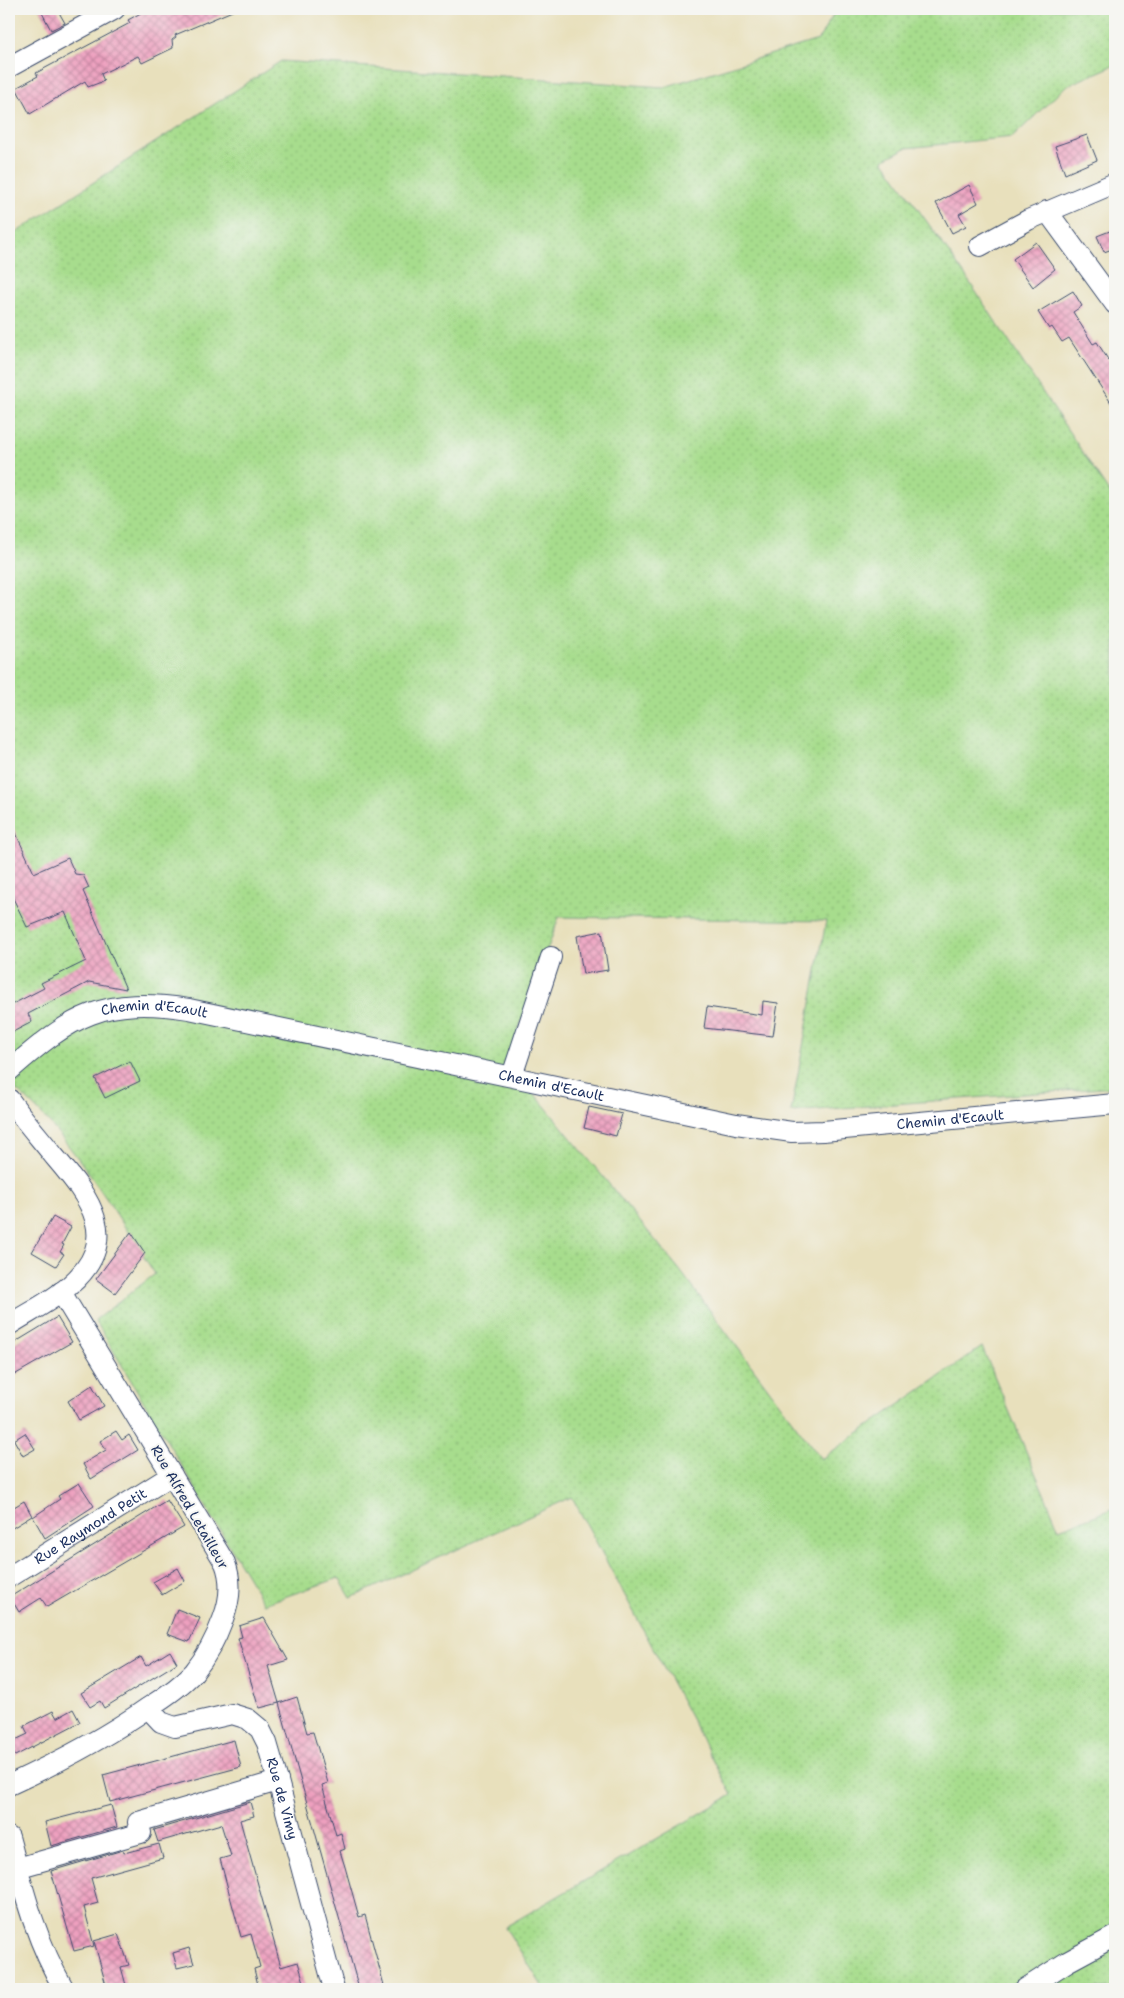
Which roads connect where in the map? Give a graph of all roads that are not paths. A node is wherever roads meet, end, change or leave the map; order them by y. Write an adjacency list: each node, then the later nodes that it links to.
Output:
1 (114, 9): 2 (street)
2 (9, 66)
3 (1115, 183): 4 (street)
4 (1047, 211): 5 (street); 6 (street)
5 (980, 246)
6 (1115, 304)
7 (551, 956): 9 (street)
8 (9, 1071): 9 (street, Chemin d'Ecault)
9 (512, 1076): 11 (street, Chemin d'Ecault)
10 (9, 1100): 12 (street)
11 (1115, 1104)
12 (61, 1292): 13 (street); 14 (street, Rue Alfred Letailleur)
13 (9, 1325)
14 (172, 1475): 15 (street, Rue Raymond Petit); 16 (street, Rue Alfred Letailleur)
15 (9, 1577)
16 (148, 1708): 17 (street, Rue de Vimy); 18 (street, Rue Alfred Letailleur)
17 (278, 1781): 20 (street); 23 (street, Rue de Vimy)
18 (9, 1785)
19 (9, 1837): 20 (street)
20 (17, 1868): 22 (street)
21 (1115, 1936): 24 (street)
22 (64, 1989)
23 (334, 1989)
24 (1025, 1989)

